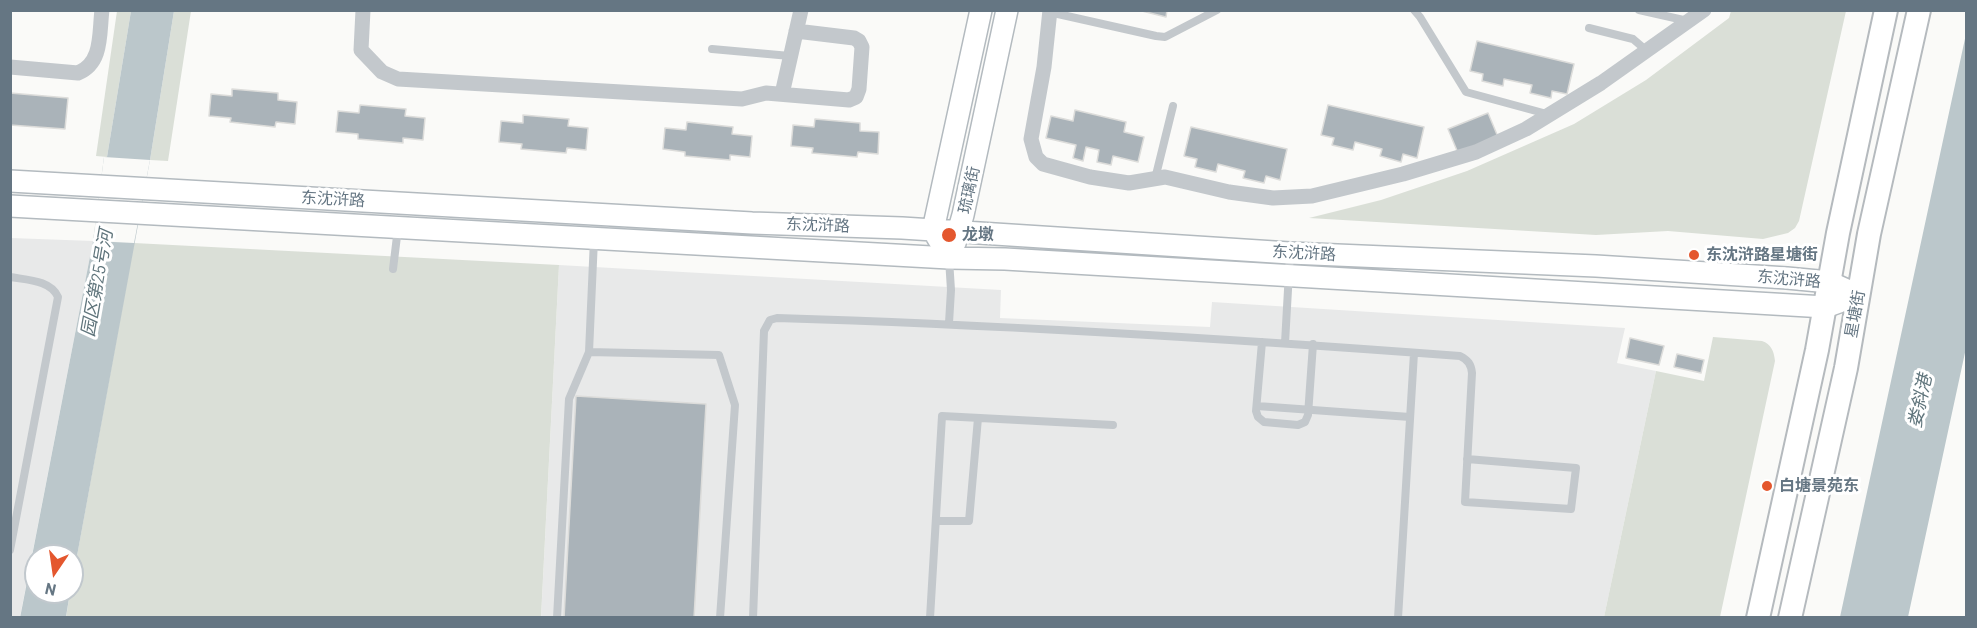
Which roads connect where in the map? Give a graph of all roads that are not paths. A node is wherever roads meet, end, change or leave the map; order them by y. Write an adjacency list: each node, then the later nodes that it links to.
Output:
1 (102, 10): 19 (street)
2 (363, 10): 20 (street)
3 (801, 10): 15 (street)
4 (981, 10): 27 (main road, 琉璃街)
5 (1007, 10): 28 (main road, 琉璃街)
6 (1217, 10): 12 (lane)
7 (1414, 10): 22 (lane)
8 (1639, 10): 13 (lane)
9 (1704, 10): 13 (street)
10 (1886, 10): 35 (main road, 星塘街)
11 (1919, 10): 36 (main road, 星塘街)
12 (1049, 11): 23 (street)
13 (1689, 21): 17 (street)
14 (1589, 28): 17 (lane)
15 (796, 31): 18 (street); 20 (street)
16 (712, 49): 18 (lane)
17 (1647, 51): 22 (street)
18 (790, 56): 20 (street)
19 (10, 67)
20 (782, 94)
21 (1173, 106): 23 (lane)
22 (1550, 114): 23 (street)
23 (1155, 178)
24 (10, 181): 27 (main road, 东沈浒路)
25 (10, 206): 26 (main road, 东沈浒路)
26 (398, 227): 29 (main road, 东沈浒路); 32 (lane)
27 (933, 230): 28 (main road, 东沈浒路); 31 (main road)
28 (959, 231): 30 (main road, 东沈浒路); 31 (main road, 琉璃街)
29 (594, 238): 31 (main road, 东沈浒路); 42 (lane)
30 (1290, 253): 33 (lane); 35 (main road, 东沈浒路)
31 (949, 258): 33 (main road, 东沈浒路); 38 (lane)
32 (393, 269)
33 (1288, 275): 37 (main road, 东沈浒路); 40 (lane)
34 (10, 277): 51 (lane)
35 (1829, 282): 36 (main road, 东沈浒路); 37 (main road, 星塘街)
36 (1858, 295): 37 (main road, 东沈浒路); 58 (main road, 星塘街)
37 (1825, 307): 57 (main road, 星塘街)
38 (949, 323): 39 (lane); 54 (lane)
39 (1262, 342): 40 (lane); 44 (lane)
40 (1285, 343): 41 (lane)
41 (1313, 344): 43 (lane); 45 (lane)
42 (589, 352): 52 (lane); 53 (lane)
43 (1414, 353): 46 (lane); 49 (lane)
44 (1257, 406): 45 (lane); 45 (lane)
45 (1308, 410): 46 (lane)
46 (1410, 417): 56 (lane)
47 (978, 418): 48 (lane); 50 (lane); 50 (lane)
48 (1113, 425)
49 (1467, 459): 49 (lane)
50 (936, 520): 55 (lane)
51 (10, 550)
52 (557, 618)
53 (720, 618)
54 (753, 618)
55 (930, 618)
56 (1398, 618)
57 (1758, 618)
58 (1790, 618)

